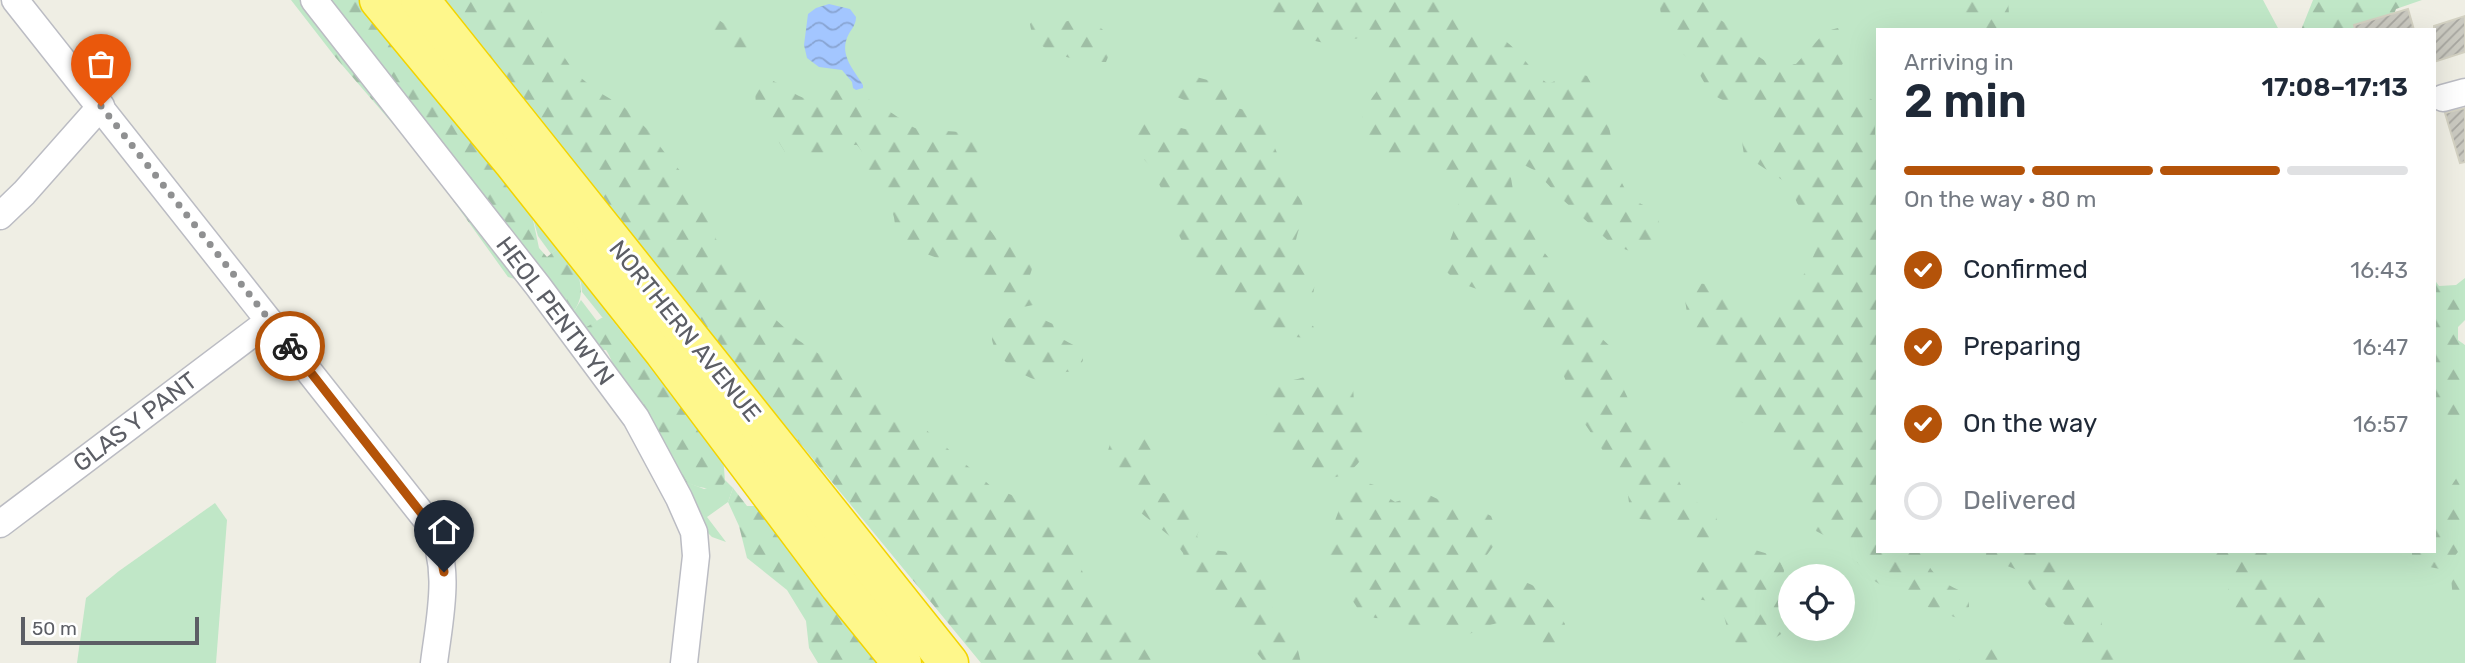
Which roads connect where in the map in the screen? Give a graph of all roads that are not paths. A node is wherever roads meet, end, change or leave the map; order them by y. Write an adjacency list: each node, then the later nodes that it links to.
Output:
1 (15, 0): 5 (street)
2 (314, 0): 10 (street, HEOL PENTWYN)
3 (379, 0): 11 (highway, NORTHERN AVENUE)
4 (420, 0): 12 (highway, NORTHERN AVENUE)
5 (101, 106): 6 (street); 7 (street)
6 (0, 216)
7 (270, 321): 8 (street, GLAS Y PANT); 9 (street)
8 (0, 524)
9 (434, 663)
10 (684, 663)
11 (902, 663)
12 (948, 663)

